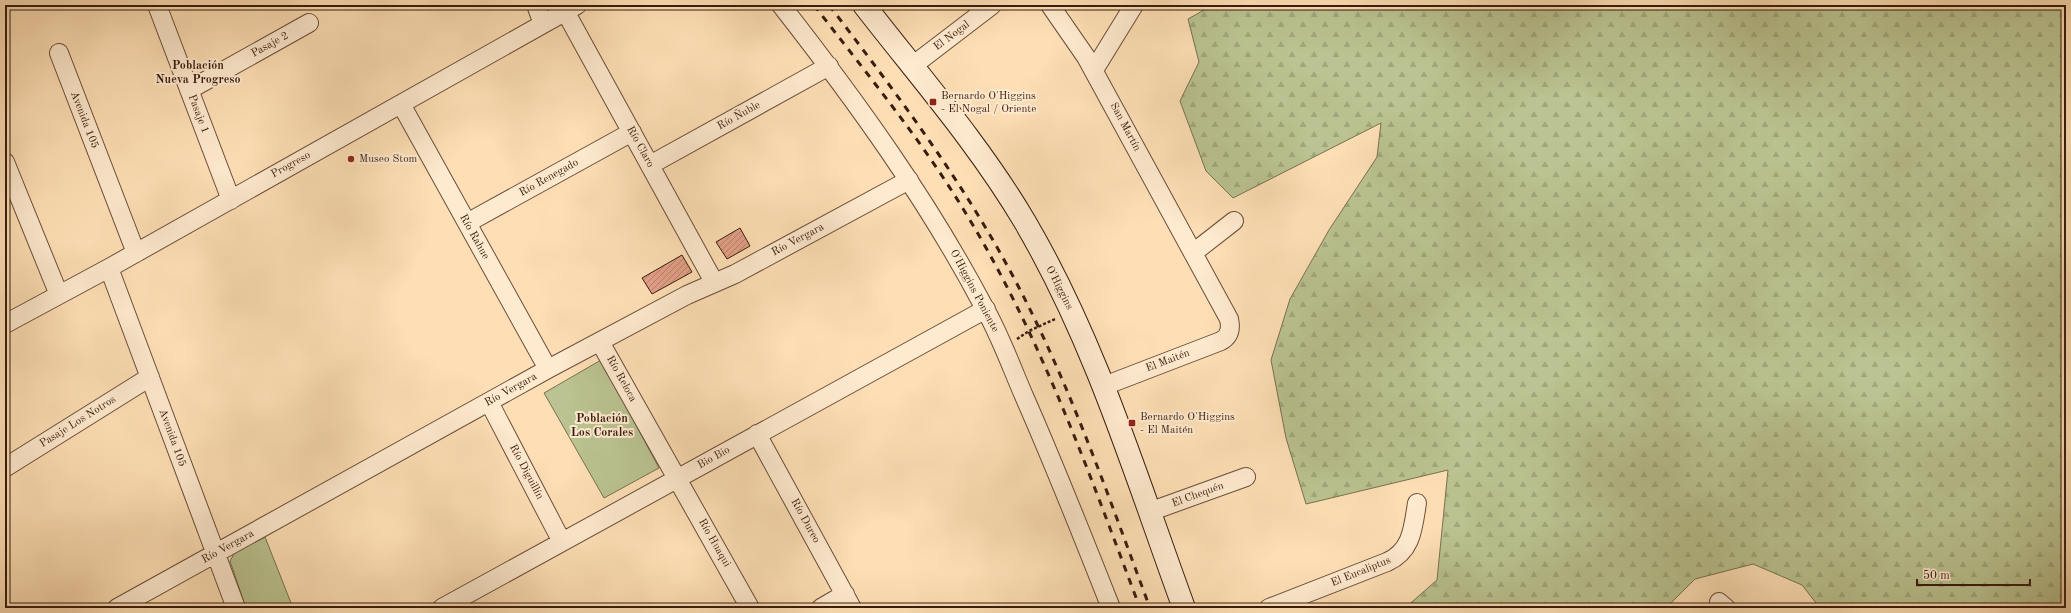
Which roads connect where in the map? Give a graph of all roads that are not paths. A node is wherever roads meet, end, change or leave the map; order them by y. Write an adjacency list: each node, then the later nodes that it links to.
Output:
1 (157, 5): 15 (street, Pasaje 1)
2 (536, 5): 10 (street)
3 (781, 5): 12 (street, O'Higgins Poniente)
4 (864, 5): 13 (street, O'Higgins)
5 (992, 5): 13 (street, El Nogal)
6 (1050, 5): 14 (street, San Martín)
7 (1134, 5): 14 (street)
8 (571, 8): 10 (street, Progreso); 17 (street, Río Claro)
9 (309, 23): 15 (street, Pasaje 2)
10 (543, 24): 16 (street, Progreso)
11 (59, 53): 24 (street, Avenida 105)
12 (829, 66): 19 (street, Río Ñuble); 20 (street, O'Higgins Poniente)
13 (911, 67): 35 (street, O'Higgins)
14 (1094, 70): 25 (street, San Martín)
15 (189, 90): 21 (street, Pasaje 1)
16 (400, 104): 21 (street, Progreso); 23 (street, Río Rahue)
17 (632, 132): 19 (street, Río Claro); 23 (street, Río Renegado)
18 (5, 162): 28 (street)
19 (650, 165): 27 (street, Río Claro)
20 (909, 180): 27 (street, Río Vergara); 29 (street, O'Higgins Poniente)
21 (231, 200): 24 (street, Progreso)
22 (1234, 221): 25 (street)
23 (467, 223): 33 (street, Río Rahue)
24 (136, 253): 26 (street, Progreso)
25 (1193, 253): 31 (street, San Martín)
26 (109, 268): 28 (street, Progreso); 34 (street, Avenida 105)
27 (714, 282): 32 (street, Río Vergara)
28 (58, 295): 30 (street, Progreso)
29 (986, 309): 37 (street, Bio Bio); 51 (street, O'Higgins Poniente)
30 (5, 324)
31 (1229, 333): 35 (street, El Maitén)
32 (600, 342): 33 (street, Río Vergara); 40 (street, Río Reloca)
33 (548, 369): 36 (street, Río Vergara)
34 (150, 377): 38 (street, Pasaje Los Notros); 44 (street, Avenida 105)
35 (1104, 386): 42 (street, O'Higgins)
36 (489, 402): 43 (street, Río Diguillín); 44 (street, Río Vergara)
37 (757, 434): 40 (street, Bio Bio); 45 (street, Río Dureo)
38 (6, 467)
39 (1246, 477): 42 (street, El Chequén)
40 (677, 479): 43 (street, Bio Bio); 49 (street, Río Huaqui)
41 (1417, 504): 53 (street, El Eucaliptus)
42 (1149, 512): 52 (street, O'Higgins)
43 (562, 542): 46 (street, Bio Bio)
44 (216, 554): 47 (street, Río Vergara); 48 (street, Avenida 105)
45 (849, 601): 50 (street)
46 (451, 606)
47 (117, 608)
48 (236, 608)
49 (750, 608)
50 (821, 608)
51 (1111, 608)
52 (1184, 608)
53 (1269, 608)

